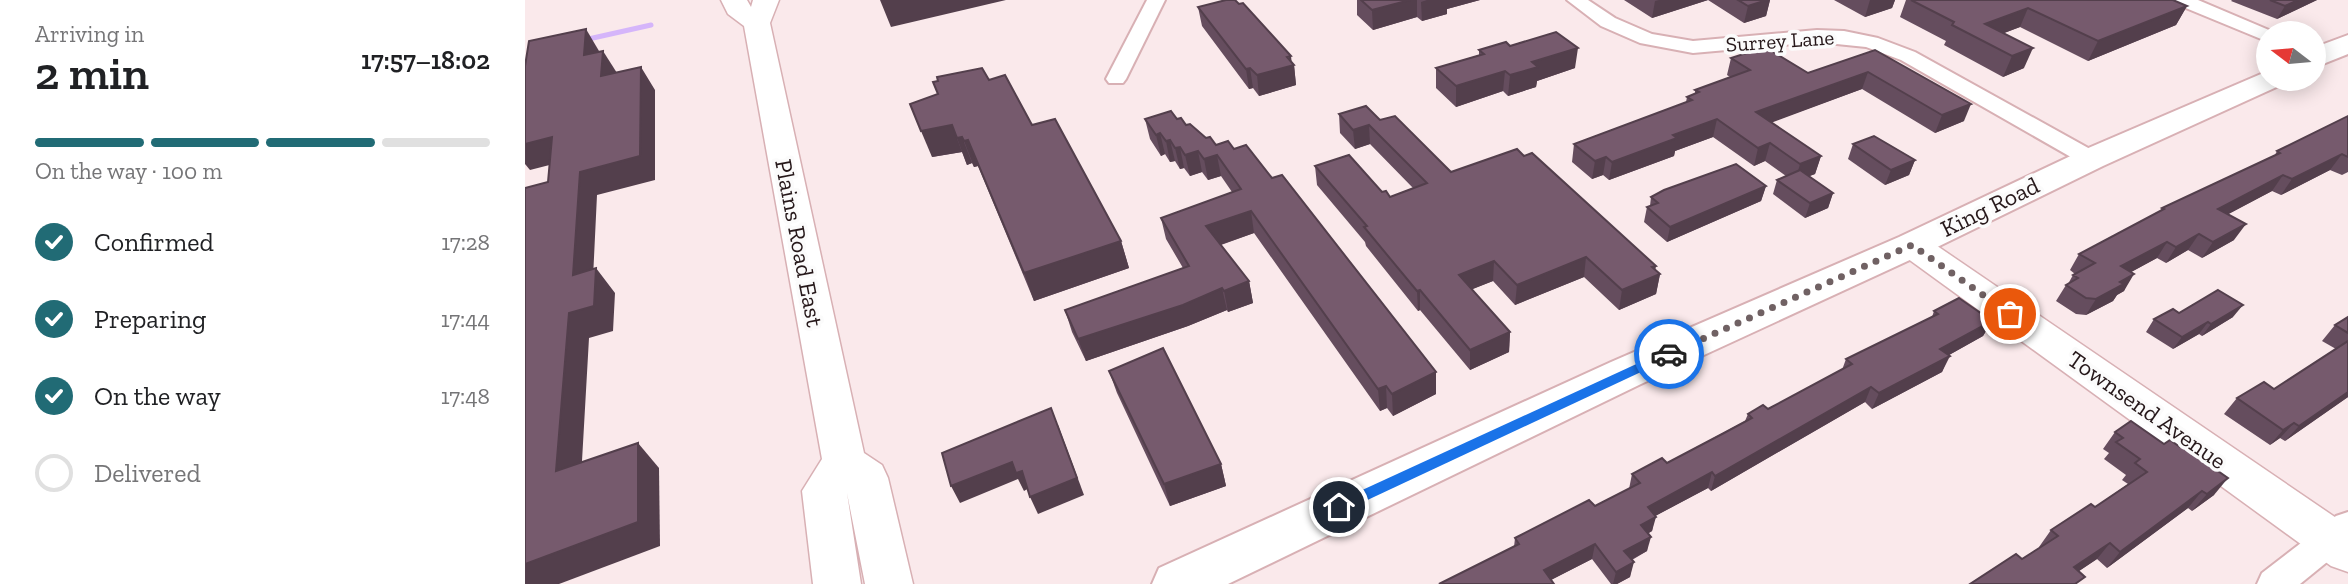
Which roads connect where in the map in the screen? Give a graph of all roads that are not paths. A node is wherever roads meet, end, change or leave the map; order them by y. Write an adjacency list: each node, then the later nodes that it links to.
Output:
1 (1156, 0): 8 (street)
2 (1576, 0): 10 (street, Surrey Lane)
3 (2182, 0): 5 (street)
4 (753, 8): 12 (main road, Plains Road East)
5 (2256, 30)
6 (2348, 43): 7 (main road)
7 (2326, 52)
8 (1116, 79)
9 (2256, 85): 10 (main road, King Road)
10 (2091, 159): 11 (main road, King Road)
11 (1912, 245): 13 (main road, Townsend Avenue); 16 (main road, King Road)
12 (844, 463): 14 (main road); 15 (main road)
13 (2342, 539): 17 (street)
14 (837, 584)
15 (889, 584)
16 (1177, 584)
17 (2274, 584)

